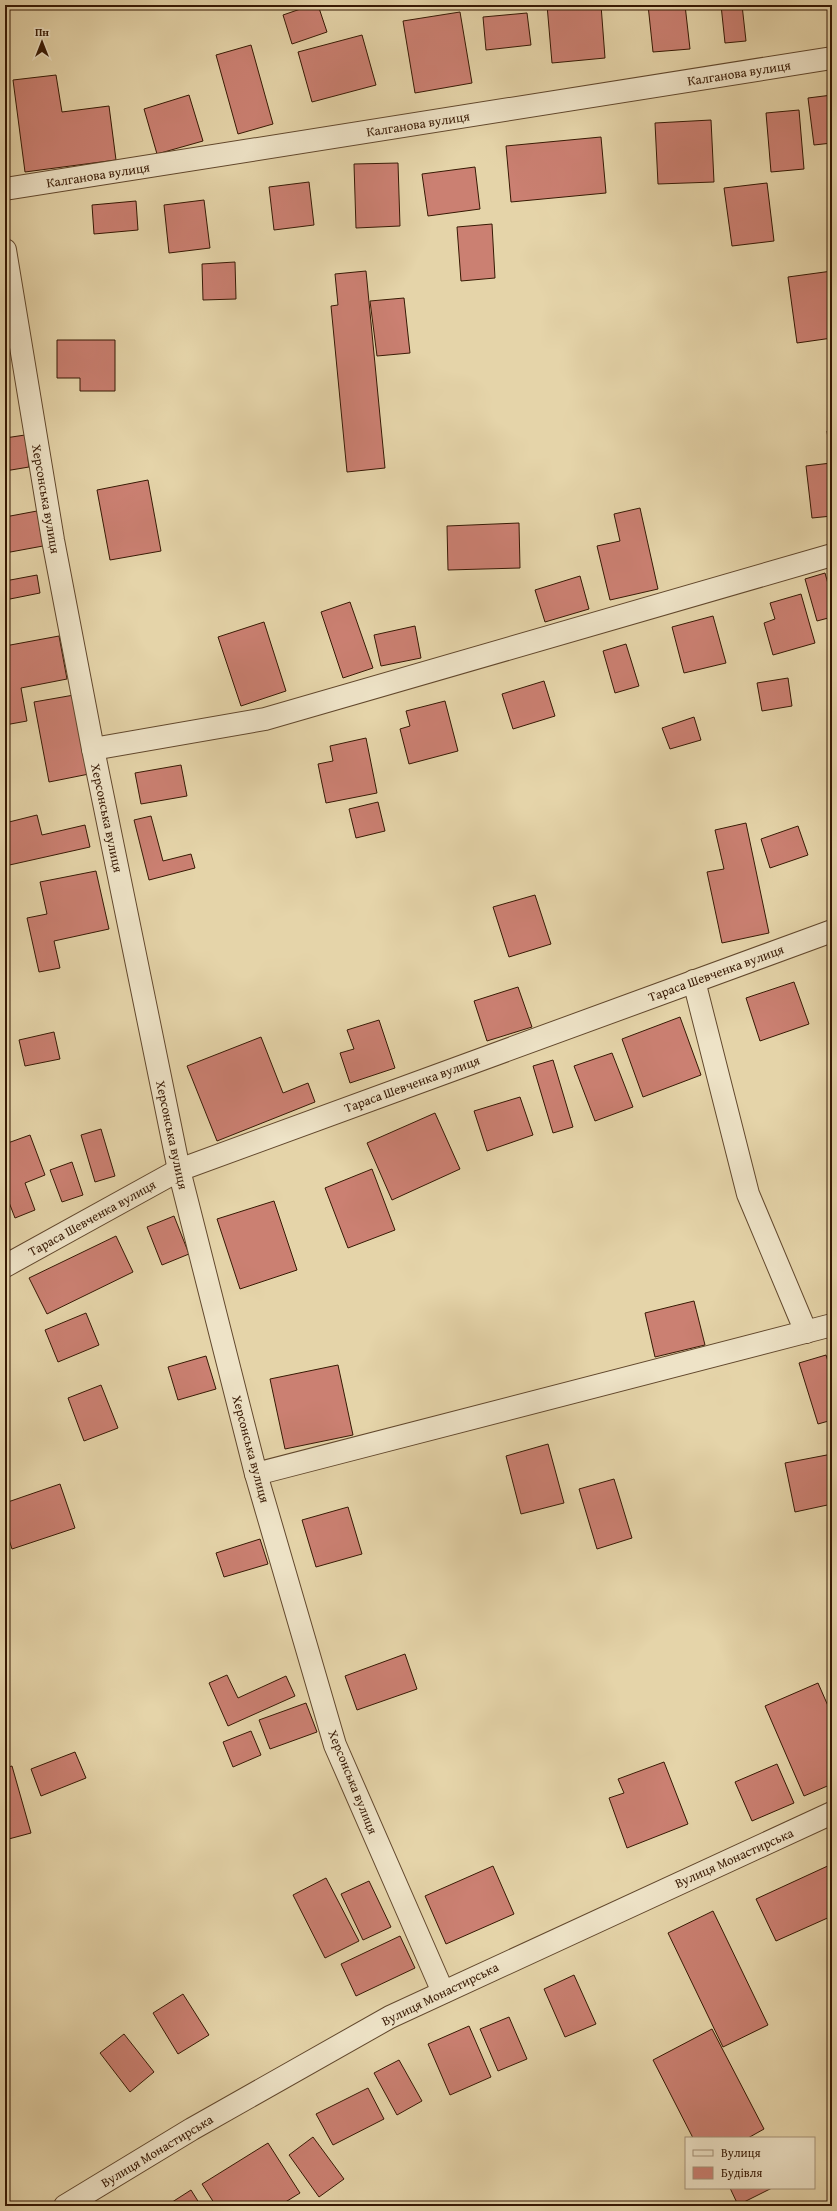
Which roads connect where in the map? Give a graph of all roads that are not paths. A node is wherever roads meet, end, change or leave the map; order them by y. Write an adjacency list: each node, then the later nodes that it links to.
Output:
1 (832, 58): 2 (street, Калганова вулиця)
2 (5, 190)
3 (5, 250): 5 (street, Херсонська вулиця)
4 (832, 555): 5 (street)
5 (93, 749): 8 (street, Херсонська вулиця)
6 (832, 930): 7 (street, Тараса Шевченка вулиця)
7 (694, 981): 8 (street, Тараса Шевченка вулиця); 11 (street)
8 (179, 1170): 9 (street, Тараса Шевченка вулиця); 12 (street, Херсонська вулиця)
9 (5, 1266)
10 (832, 1325): 11 (street)
11 (806, 1332): 12 (street)
12 (256, 1474): 14 (street, Херсонська вулиця)
13 (832, 1813): 14 (street, Вулиця Монастирська)
14 (443, 1992): 15 (street, Вулиця Монастирська)
15 (65, 2206)

